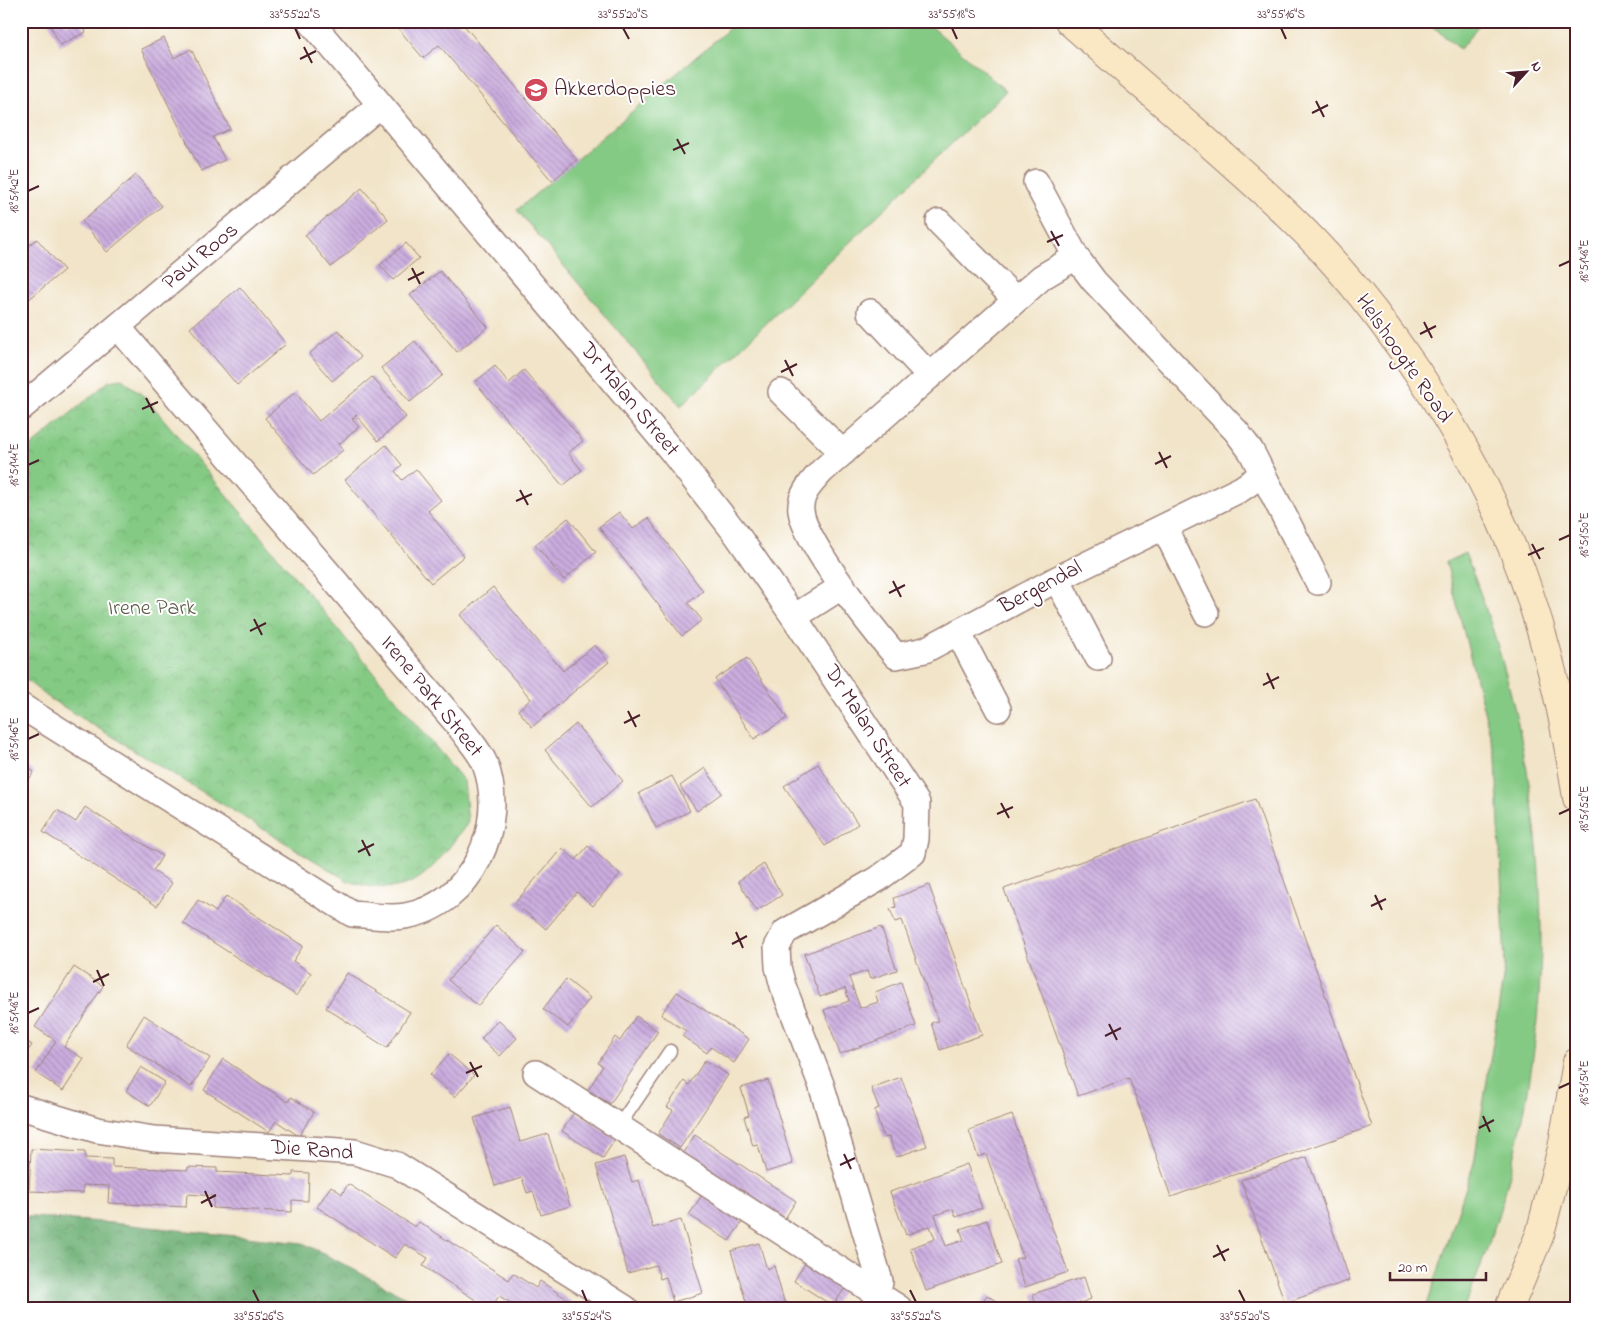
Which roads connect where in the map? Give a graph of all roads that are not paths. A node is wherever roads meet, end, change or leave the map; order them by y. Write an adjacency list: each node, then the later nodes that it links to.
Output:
1 (310, 21): 3 (street, Dr Malan Street)
2 (1069, 21): 25 (main road, Helshoogte Road)
3 (380, 105): 9 (street, Paul Roos); 20 (street, Dr Malan Street)
4 (1036, 182): 6 (street)
5 (939, 222): 7 (street)
6 (1076, 257): 7 (street, Bergendal); 14 (street)
7 (1016, 300): 10 (street, Bergendal)
8 (870, 312): 10 (street)
9 (118, 327): 12 (street, Paul Roos); 23 (street, Irene Park Street)
10 (930, 376): 13 (street, Bergendal)
11 (781, 392): 13 (street)
12 (21, 408)
13 (843, 453): 18 (street, Bergendal)
14 (1263, 474): 15 (street, Bergendal); 17 (street)
15 (1164, 527): 16 (street, Bergendal); 19 (street)
16 (1057, 579): 21 (street, Bergendal); 22 (street)
17 (1318, 582)
18 (843, 586): 20 (street); 21 (street, Bergendal)
19 (1206, 612)
20 (794, 617): 31 (street, Dr Malan Street)
21 (958, 632): 24 (street)
22 (1098, 658)
23 (21, 706)
24 (998, 709)
25 (1577, 798)
26 (670, 1051): 30 (lane)
27 (1577, 1062): 34 (main road)
28 (536, 1073): 30 (street)
29 (21, 1107): 32 (street, Die Rand)
30 (618, 1127): 31 (street)
31 (878, 1294): 33 (street)
32 (625, 1308)
33 (898, 1308)
34 (1509, 1308)

